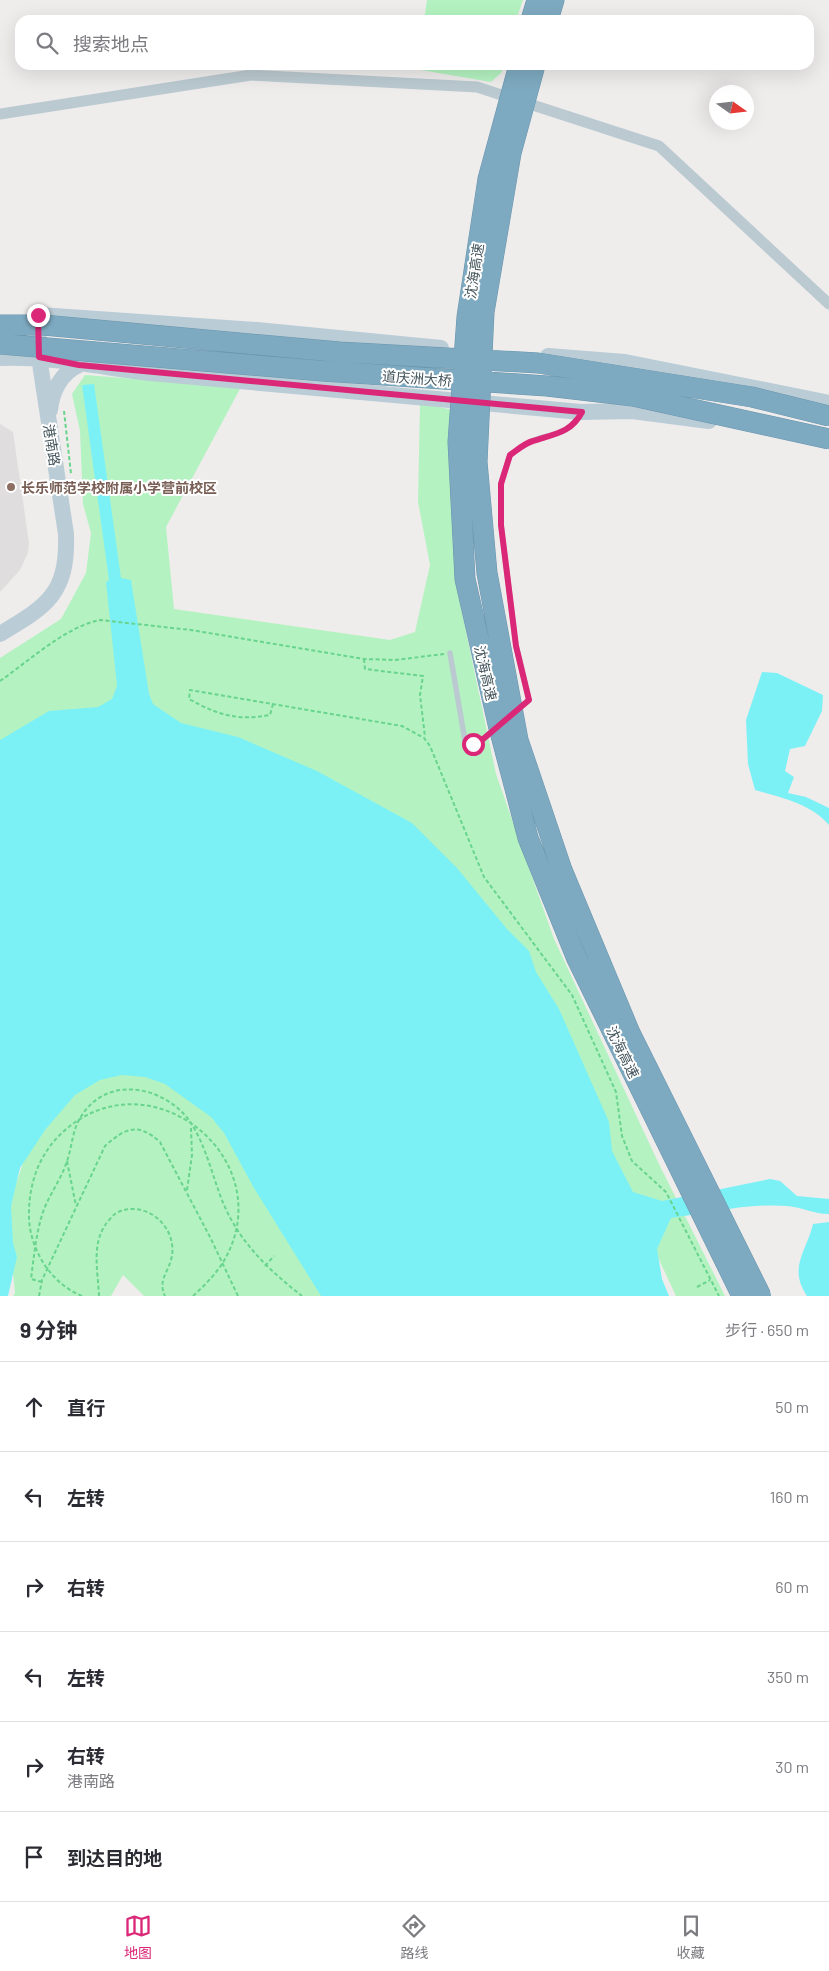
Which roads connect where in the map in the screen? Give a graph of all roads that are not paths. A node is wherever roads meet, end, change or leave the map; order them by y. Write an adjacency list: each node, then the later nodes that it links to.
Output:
1 (537, 0): 3 (highway)
2 (554, 0): 4 (highway)
3 (532, 15)
4 (550, 15)
5 (518, 70): 27 (highway, 沈海高速, bridge)
6 (534, 70): 28 (highway, 沈海高速, bridge)
7 (0, 114): 8 (street)
8 (829, 304)
9 (0, 315): 10 (main road)
10 (32, 315): 13 (main road, 港南路); 16 (main road)
11 (0, 325): 18 (highway, 道庆洲大桥, bridge)
12 (0, 344): 20 (highway, 道庆洲大桥, bridge)
13 (35, 357): 14 (main road); 15 (main road); 19 (main road, 港南路); 22 (main road, 港南路)
14 (0, 358)
15 (79, 365): 17 (main road); 19 (main road)
16 (829, 403)
17 (582, 412): 21 (main road); 25 (lane)
18 (829, 416)
19 (49, 425): 23 (main road, 港南路)
20 (829, 439)
21 (829, 446)
22 (0, 623)
23 (0, 634)
24 (450, 653): 26 (lane)
25 (509, 717)
26 (502, 723)
27 (742, 1296)
28 (761, 1296)

